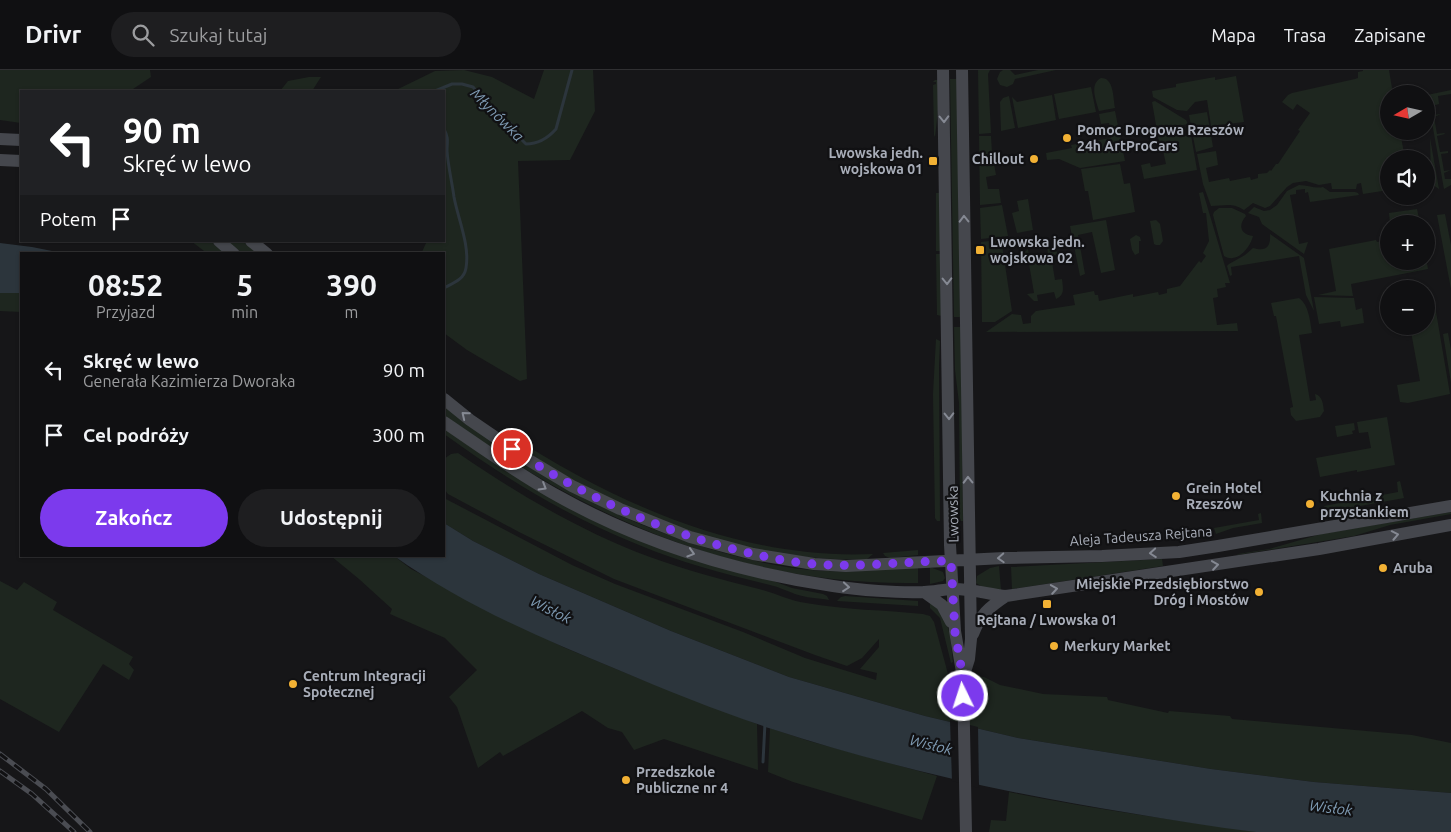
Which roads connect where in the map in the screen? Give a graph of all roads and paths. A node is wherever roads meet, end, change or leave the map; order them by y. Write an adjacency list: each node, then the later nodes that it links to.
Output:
1 (944, 70): 16 (main road, Lwowska, one-way to 16)
2 (962, 71): 15 (main road, Lwowska, one-way to 2)
3 (0, 139): 4 (main road)
4 (20, 140)
5 (0, 160): 6 (main road)
6 (20, 161)
7 (219, 242): 9 (main road)
8 (252, 242): 10 (main road)
9 (232, 252)
10 (265, 252)
11 (445, 399): 16 (main road, Aleja Tadeusza Rejtana, one-way to 11)
12 (445, 423): 19 (main road, one-way to 19)
13 (1451, 506): 15 (main road, Aleja Tadeusza Rejtana, one-way to 15)
14 (1451, 525): 20 (main road, one-way to 14)
15 (969, 560): 16 (main road, Aleja Tadeusza Rejtana); 18 (main road, Lwowska)
16 (951, 561): 17 (main road, Lwowska)
17 (952, 589): 18 (main road); 19 (main road); 21 (main road, Lwowska)
18 (970, 590): 20 (main road); 22 (main road, Lwowska)
19 (924, 592): 21 (main road)
20 (1006, 596): 22 (main road)
21 (955, 632): 23 (main road, Lwowska)
22 (971, 639): 23 (main road, Lwowska)
23 (963, 678): 24 (main road)
24 (966, 830)

